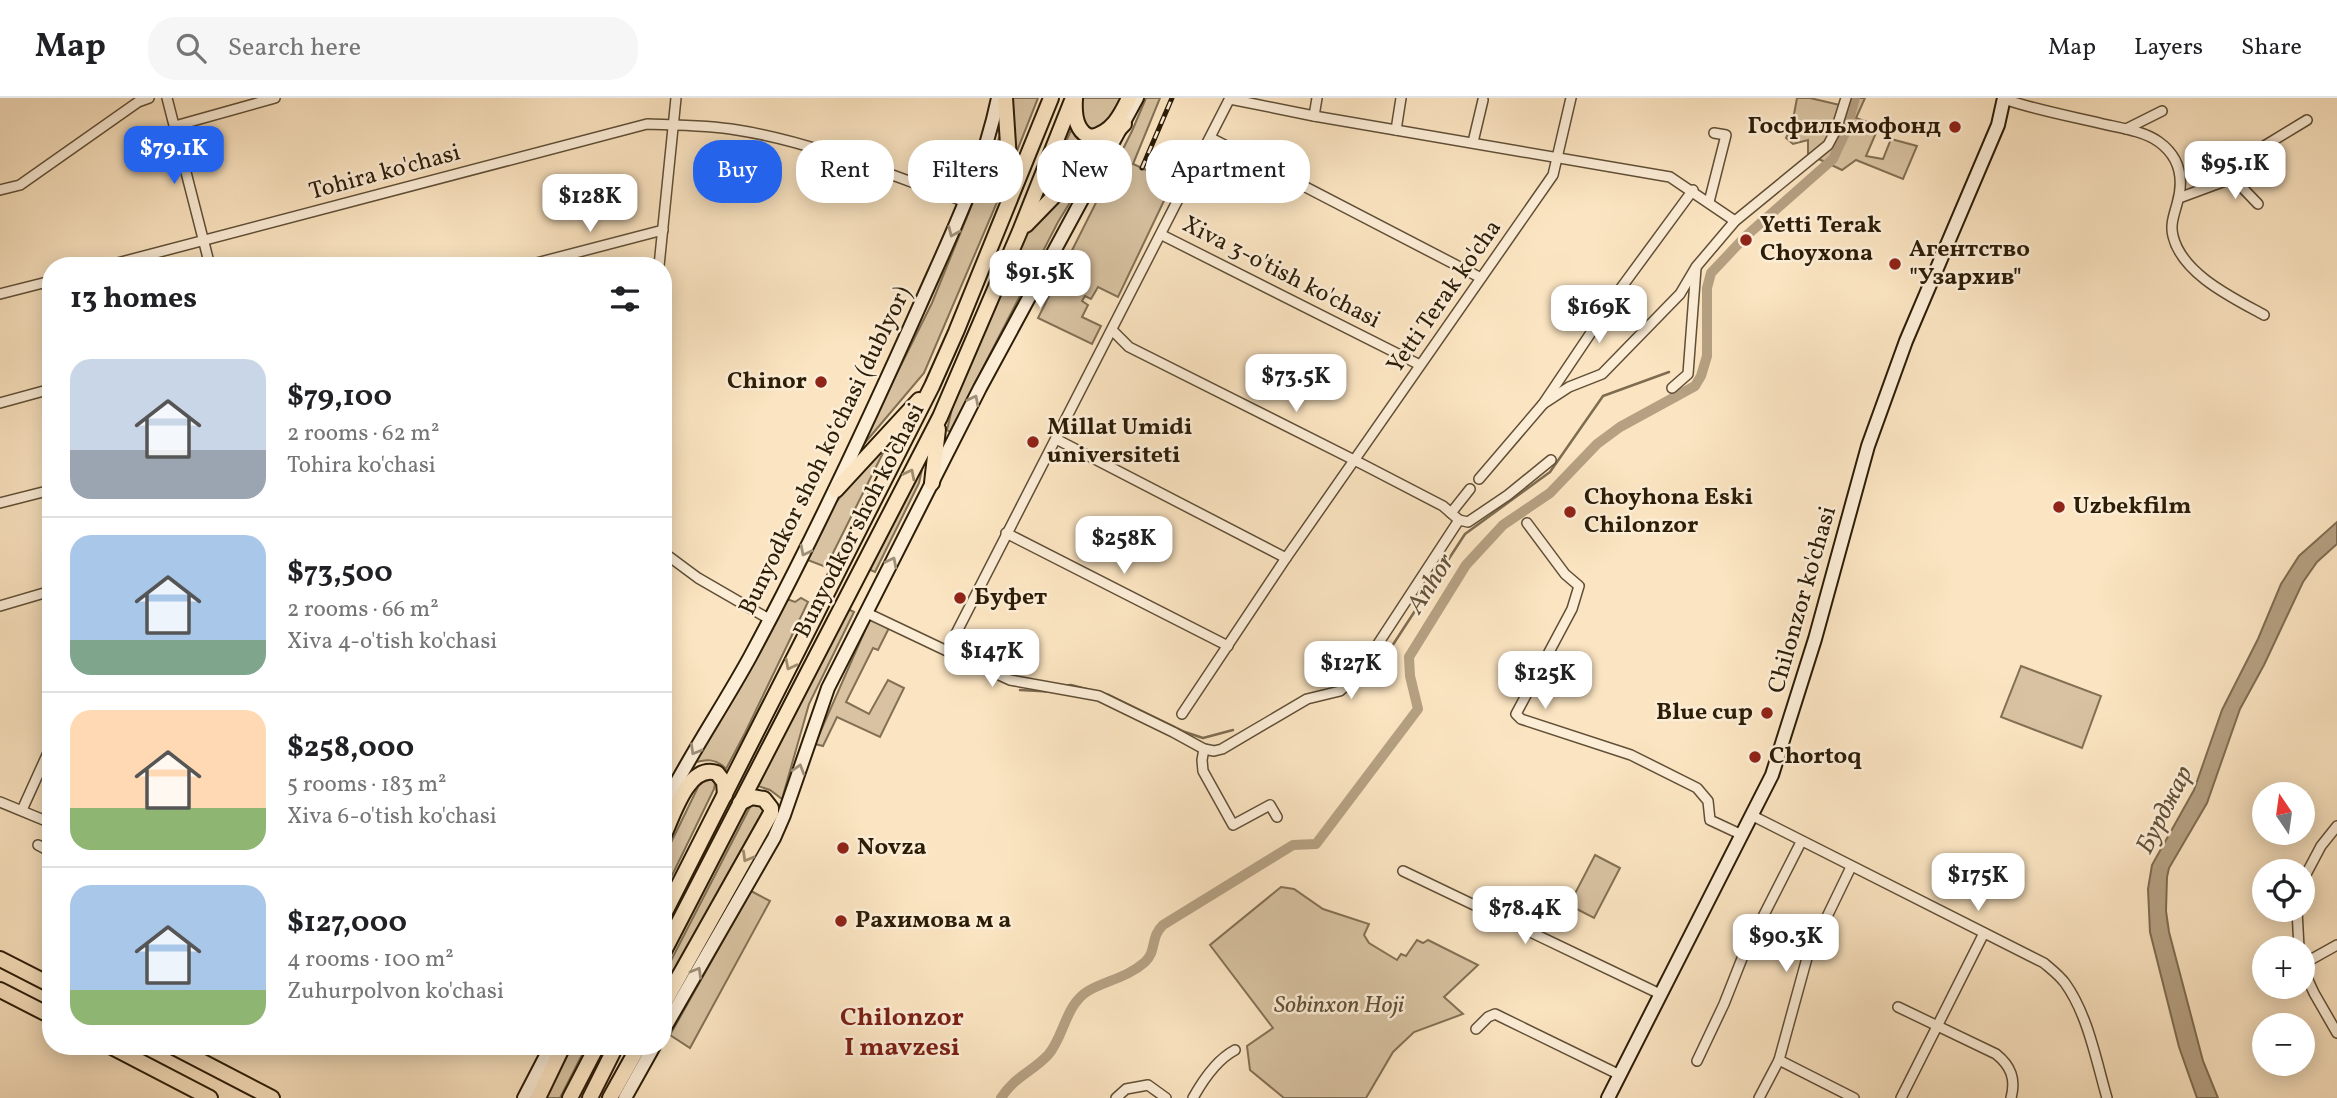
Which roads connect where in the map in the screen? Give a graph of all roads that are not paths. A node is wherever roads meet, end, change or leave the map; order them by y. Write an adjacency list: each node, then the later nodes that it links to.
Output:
1 (149, 98): 35 (street)
2 (167, 98): 23 (street)
3 (275, 98): 23 (street)
4 (677, 98): 22 (street)
5 (998, 98): 28 (street, Bunyodkor shoh koʻchasi (dublyor))
6 (1005, 98): 29 (main road)
7 (1051, 98): 32 (main road, Bunyodkor shoh ko'chasi)
8 (1074, 98): 9 (main road); 44 (main road, Bunyodkor shoh ko'chasi)
9 (1129, 98)
10 (1137, 98): 21 (street)
11 (1317, 98): 19 (street)
12 (1401, 98): 25 (street)
13 (1571, 98): 31 (street, Yetti Terak ko'cha)
14 (1846, 98): 42 (street)
15 (1230, 99): 19 (street); 27 (street)
16 (2004, 99): 24 (street); 92 (street, Chilonzor ko'chasi)
17 (1483, 100): 30 (street)
18 (2162, 111): 24 (street)
19 (1314, 116): 25 (street)
20 (2307, 120): 33 (street)
21 (1124, 124): 44 (main road); 68 (street, one-way to 21)
22 (674, 125): 34 (street, Tohira ko'chasi); 43 (street); 46 (street, Tohira ko'chasi)
23 (175, 126): 46 (street)
24 (2126, 129): 37 (street)
25 (1396, 130): 30 (street)
26 (1713, 133): 38 (street)
27 (1211, 138): 45 (street); 52 (street)
28 (989, 140)
29 (1008, 140)
30 (1474, 142): 31 (street)
31 (1559, 157): 36 (street); 52 (street, Yetti Terak ko'cha)
32 (1023, 168)
33 (2233, 178): 37 (street); 41 (street)
34 (908, 182)
35 (0, 190)
36 (1693, 190): 38 (street); 62 (street)
37 (2179, 198): 55 (street)
38 (1709, 202): 42 (street)
39 (966, 203): 70 (street, Bunyodkor shoh koʻchasi (dublyor), one-way to 70)
40 (1009, 203): 58 (main road, Bunyodkor shoh ko'chasi)
41 (2258, 204)
42 (1735, 221): 51 (street)
43 (663, 230): 49 (street); 50 (street)
44 (1020, 231): 63 (main road, Bunyodkor shoh ko'chasi)
45 (1161, 235): 56 (street); 57 (street, Xiva 3-o'tish ko'chasi)
46 (204, 240): 47 (street, Tohira ko'chasi); 48 (street)
47 (140, 257)
48 (208, 257)
49 (559, 257)
50 (660, 257)
51 (1696, 267): 59 (street); 62 (street)
52 (1481, 278): 57 (street, Yetti Terak ko'cha)
53 (42, 283): 54 (street)
54 (0, 294)
55 (2263, 315)
56 (1112, 330): 64 (street); 65 (street)
57 (1420, 365): 65 (street, Yetti Terak ko'cha)
58 (932, 386): 70 (main road); 88 (main road, Bunyodkor shoh ko'chasi, one-way to 88)
59 (1672, 388)
60 (42, 391): 61 (street)
61 (0, 403)
62 (1543, 404): 67 (street)
63 (940, 417): 68 (main road); 90 (main road, Bunyodkor shoh ko'chasi, one-way to 63)
64 (1056, 439): 75 (street); 76 (street)
65 (1355, 460): 73 (street); 76 (street, Yetti Terak ko'cha)
66 (1551, 460): 73 (street)
67 (1479, 479)
68 (932, 483): 80 (street, one-way to 68)
69 (1469, 489): 73 (street)
70 (836, 490): 81 (street, Bunyodkor shoh koʻchasi (dublyor), one-way to 81)
71 (42, 492): 72 (street)
72 (0, 503)
73 (1455, 516): 85 (street)
74 (1527, 523): 97 (street)
75 (1006, 533): 82 (street); 83 (street)
76 (1286, 558): 82 (street, Yetti Terak ko'cha)
77 (672, 559): 81 (street)
78 (42, 594): 79 (street)
79 (0, 606)
80 (866, 612): 83 (street); 117 (street, one-way to 80)
81 (769, 619): 87 (street, Bunyodkor shoh koʻchasi (dublyor), one-way to 87)
82 (1228, 646): 84 (street, Yetti Terak ko'cha)
83 (947, 651): 85 (street)
84 (1182, 714)
85 (1204, 749): 93 (street)
86 (42, 766): 91 (street)
87 (672, 792)
88 (725, 795): 94 (main road); 104 (main road, Bunyodkor shoh ko'chasi)
89 (0, 802): 91 (street)
90 (740, 803): 106 (main road, Bunyodkor shoh ko'chasi); 111 (main road, one-way to 111)
91 (22, 810): 95 (street)
92 (1751, 815): 97 (street, Chilonzor ko'chasi); 98 (street)
93 (1277, 817)
94 (672, 818)
95 (42, 819)
96 (2337, 826): 101 (street)
97 (1740, 834): 113 (street, Chilonzor ko'chasi)
98 (1801, 842): 102 (street); 131 (street)
99 (38, 845): 100 (street)
100 (42, 847)
101 (2314, 859)
102 (1851, 867): 105 (street); 130 (street)
103 (1403, 871): 113 (street)
104 (672, 899)
105 (1984, 933): 118 (street); 150 (street)
106 (672, 935)
107 (2337, 945): 109 (street)
108 (0, 959): 110 (main road)
109 (2315, 959)
110 (42, 980)
111 (672, 989)
112 (0, 990): 116 (main road)
113 (1660, 994): 133 (street, Chilonzor ko'chasi)
114 (2315, 995): 120 (street)
115 (1898, 1007): 118 (street)
116 (42, 1011)
117 (672, 1015)
118 (1938, 1026): 148 (street); 149 (street)
119 (1476, 1029): 133 (street)
120 (2337, 1033)
121 (1235, 1051): 144 (street)
122 (127, 1055): 134 (main road)
123 (189, 1055): 135 (main road)
124 (546, 1055): 136 (street)
125 (559, 1055): 137 (main road)
126 (592, 1055): 138 (main road)
127 (612, 1055): 139 (main road)
128 (637, 1055): 132 (main road)
129 (646, 1055): 132 (street)
130 (1779, 1060): 146 (street); 147 (street)
131 (1697, 1061)
132 (634, 1068): 140 (main road); 141 (street)
133 (1620, 1075): 145 (street, Chilonzor ko'chasi)
134 (210, 1098)
135 (272, 1098)
136 (524, 1098)
137 (538, 1098)
138 (570, 1098)
139 (590, 1098)
140 (610, 1098)
141 (625, 1098)
142 (1116, 1098): 143 (street)
143 (1166, 1098)
144 (1193, 1098)
145 (1608, 1098)
146 (1759, 1098)
147 (1854, 1098)
148 (1901, 1098)
149 (2011, 1098)
150 (2107, 1098)

